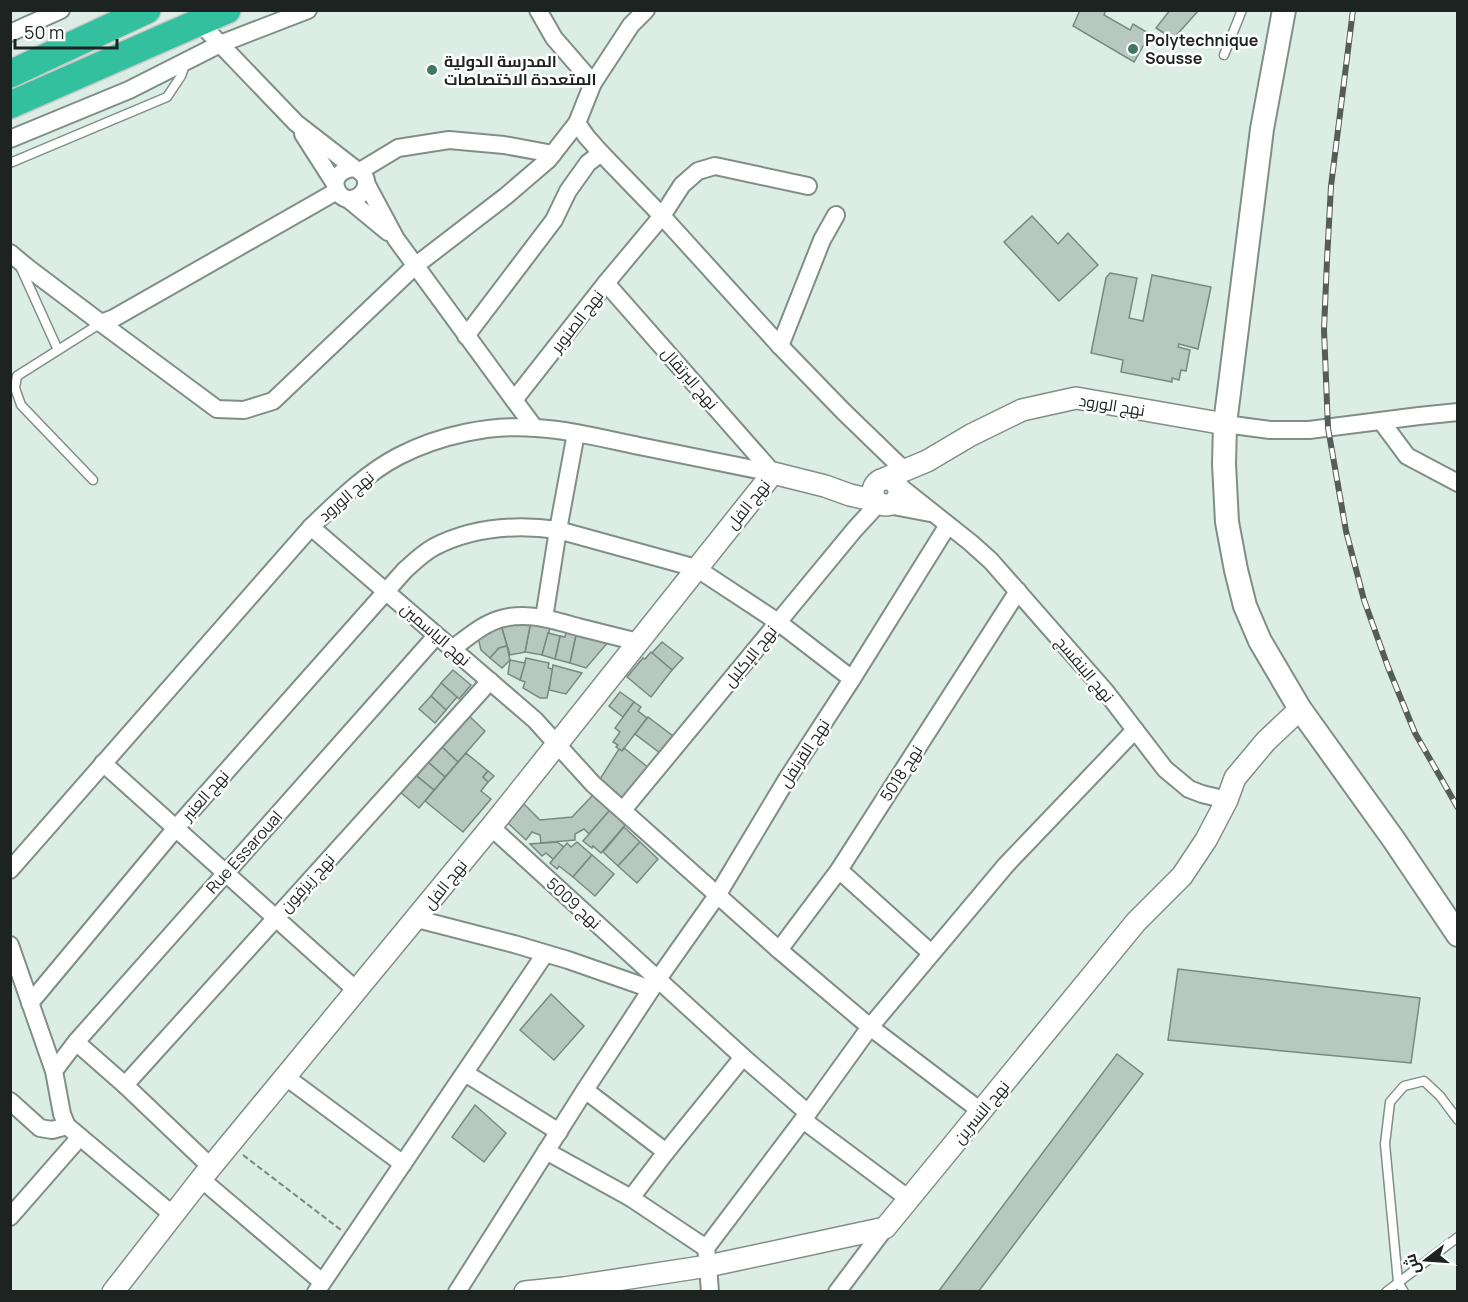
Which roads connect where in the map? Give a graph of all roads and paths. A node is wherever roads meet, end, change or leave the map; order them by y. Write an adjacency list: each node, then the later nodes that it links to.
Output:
1 (61, 10): 10 (street)
2 (147, 10): 14 (highway)
3 (227, 10): 9 (highway)
4 (308, 10): 11 (street)
5 (537, 10): 15 (street)
6 (646, 10): 15 (street)
7 (1242, 10): 12 (lane)
8 (1284, 10): 39 (main road)
9 (200, 23): 11 (street); 16 (highway)
10 (10, 33)
11 (220, 44): 13 (street); 17 (street)
12 (1224, 55)
13 (186, 61): 19 (street); 22 (lane)
14 (10, 74)
15 (593, 83): 18 (street)
16 (10, 105)
17 (296, 123): 23 (street); 25 (street)
18 (577, 123): 20 (street); 21 (street)
19 (10, 139)
20 (601, 153): 27 (street); 33 (street)
21 (553, 154): 23 (street); 30 (street)
22 (10, 163)
23 (360, 174): 25 (street); 25 (street); 28 (street)
24 (808, 186): 27 (street, نهج الصنوبر)
25 (340, 191): 28 (street); 32 (street)
26 (836, 215): 34 (street)
27 (662, 216): 31 (street, نهج الصنوبر); 34 (street)
28 (396, 238): 30 (street)
29 (13, 255): 32 (street); 35 (lane)
30 (415, 266): 32 (street); 33 (street)
31 (606, 283): 36 (street, نهج الصنوبر); 42 (street, نهج البرتقال)
32 (101, 323): 35 (lane)
33 (466, 336): 36 (street)
34 (780, 346): 45 (street)
35 (58, 350): 43 (lane)
36 (514, 400): 40 (street)
37 (1458, 412): 38 (street)
38 (1381, 421): 39 (street); 44 (street)
39 (1225, 424): 45 (street, نهج الورود); 59 (main road)
40 (534, 427): 41 (street, نهج الورود); 47 (street, نهج الورود)
41 (576, 433): 42 (street, نهج الورود); 48 (street)
42 (773, 473): 45 (street, نهج الورود); 49 (street, نهج الفل)
43 (93, 480)
44 (1458, 483)
45 (890, 490): 46 (street, نهج البنفسج); 53 (street, نهج الإكليل)
46 (948, 525): 50 (street, نهج البنفسج); 57 (street, نهج القرنفل)
47 (311, 527): 51 (street, نهج الياسمين); 62 (street, نهج الورود)
48 (558, 530): 49 (street, نهج العنبر); 51 (street, نهج العنبر); 52 (street)
49 (696, 568): 53 (street, نهج العنبر); 55 (street, نهج الفل)
50 (1018, 591): 60 (street, نهج البنفسج); 68 (street, نهج 5018)
51 (386, 592): 54 (street, نهج الياسمين); 66 (street, نهج العنبر)
52 (543, 618): 55 (street); 56 (street)
53 (778, 622): 57 (street, نهج العنبر); 64 (street, نهج الإكليل)
54 (436, 636): 56 (street, نهج الياسمين); 69 (street, Rue Essaroual)
55 (638, 642): 61 (street, نهج الفل)
56 (452, 649): 58 (street, نهج الياسمين)
57 (852, 679): 70 (street, نهج القرنفل)
58 (490, 681): 61 (street, نهج الياسمين); 71 (street, نهج زيزفون)
59 (1300, 709): 63 (street, نهج النسرين); 73 (main road)
60 (1135, 730): 63 (street, نهج البنفسج); 76 (street)
61 (557, 744): 64 (street, نهج الياسمين); 65 (street, نهج الفل)
62 (103, 763): 66 (street); 67 (street, نهج الورود)
63 (1227, 800): 90 (street, نهج النسرين)
64 (623, 810): 70 (street, نهج الياسمين)
65 (491, 827): 72 (street, نهج الفل); 78 (street, نهج 5009)
66 (176, 828): 69 (street); 80 (street, نهج العنبر)
67 (11, 868)
68 (839, 870): 75 (street, نهج 5018); 76 (street)
69 (226, 873): 71 (street); 82 (street, Rue Essaroual)
70 (718, 894): 75 (street, نهج الياسمين); 78 (street, نهج القرنفل)
71 (276, 918): 79 (street); 87 (street, نهج زيزفون)
72 (417, 919): 77 (street); 79 (street, نهج الفل)
73 (1458, 935)
74 (10, 945): 80 (street)
75 (779, 950): 81 (street, نهج الياسمين)
76 (931, 953): 81 (street)
77 (545, 954): 78 (street); 85 (street)
78 (654, 984): 83 (street, نهج 5009); 88 (street, نهج القرنفل)
79 (356, 990): 86 (street, نهج الفل)
80 (30, 1003): 84 (street)
81 (870, 1027): 90 (street, نهج الياسمين); 91 (street)
82 (76, 1042): 84 (street, Rue Essaroual); 87 (street)
83 (743, 1057): 91 (street, نهج 5009); 98 (street)
84 (54, 1071): 93 (street)
85 (465, 1073): 94 (street); 99 (street)
86 (286, 1077): 96 (street, نهج الفل); 99 (street)
87 (125, 1085): 100 (street)
88 (585, 1090): 94 (street, نهج القرنفل); 98 (street)
89 (10, 1101): 93 (street)
90 (982, 1112): 102 (street, نهج النسرين)
91 (806, 1117): 102 (street, نهج 5009); 108 (street)
92 (1458, 1120): 109 (lane)
93 (67, 1126): 95 (street)
94 (559, 1132): 97 (street, نهج القرنفل)
95 (80, 1137): 103 (street); 104 (street)
96 (229, 1144): 100 (street, نهج الفل); 107 (path)
97 (546, 1151): 101 (street); 113 (street, نهج القرنفل)
98 (666, 1152): 101 (street)
99 (403, 1164): 107 (street)
100 (206, 1173): 103 (street, نهج الفل); 110 (street)
101 (631, 1198): 108 (street)
102 (909, 1199): 105 (street, نهج النسرين)
103 (173, 1215): 112 (street, نهج الفل)
104 (10, 1217)
105 (885, 1228): 108 (street); 116 (street)
106 (1458, 1237): 109 (lane)
107 (352, 1239): 110 (street)
108 (707, 1257): 111 (street); 115 (street)
109 (1398, 1282): 117 (lane); 118 (lane)
110 (319, 1287)
111 (563, 1290): 114 (street)
112 (113, 1292)
113 (457, 1292)
114 (525, 1292)
115 (710, 1292)
116 (837, 1292)
117 (1386, 1292)
118 (1404, 1292)

